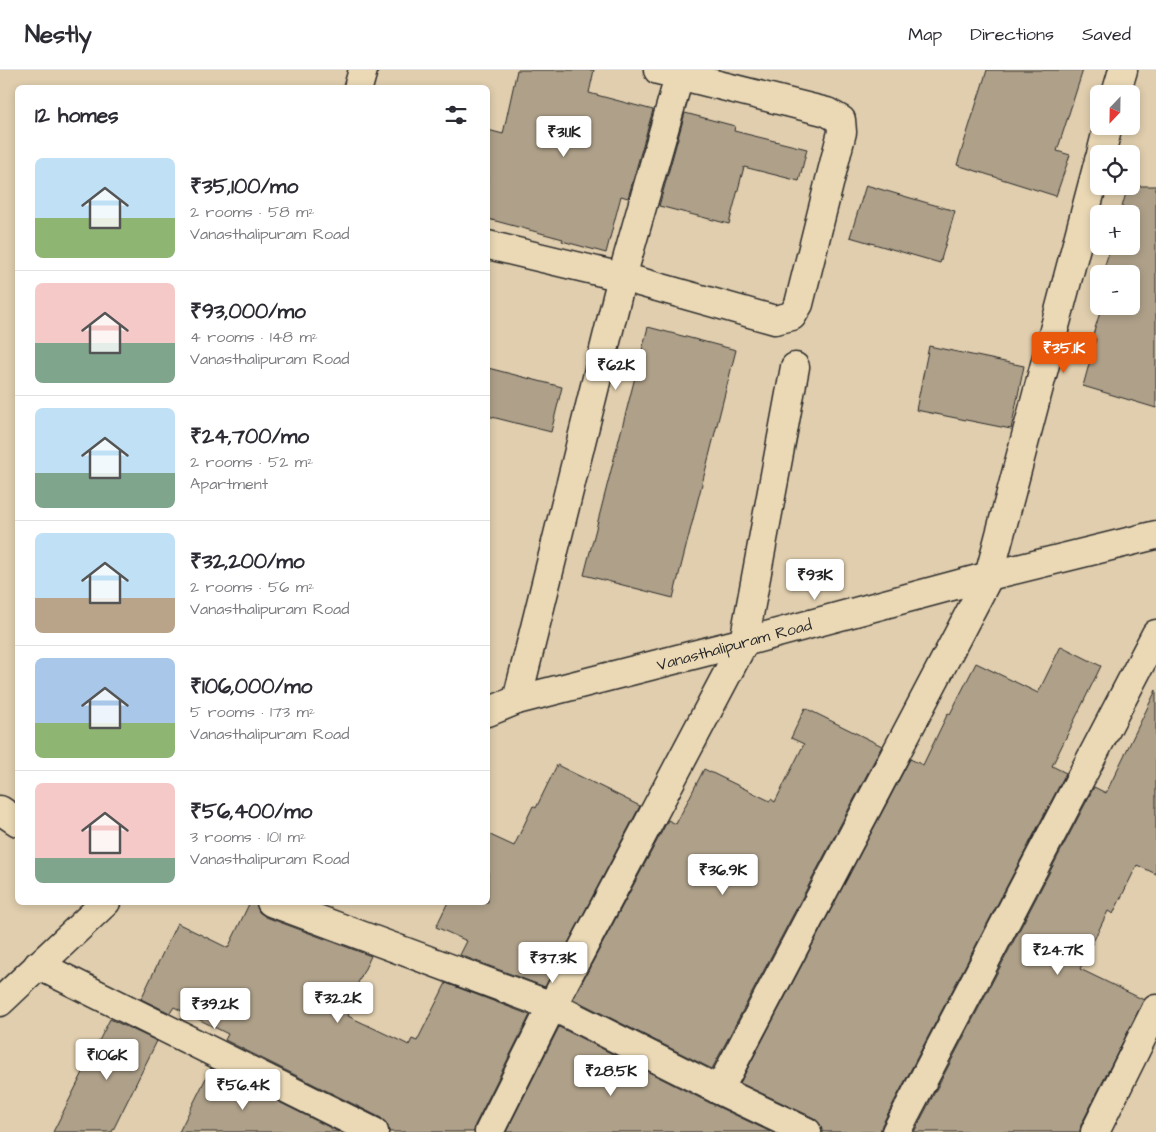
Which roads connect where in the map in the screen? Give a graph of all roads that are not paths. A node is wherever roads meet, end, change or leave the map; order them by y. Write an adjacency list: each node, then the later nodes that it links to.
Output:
1 (362, 70): 4 (street)
2 (1123, 70): 5 (street)
3 (672, 72): 8 (street); 8 (street)
4 (359, 85)
5 (1119, 85)
6 (1090, 194): 11 (street)
7 (490, 245): 8 (street)
8 (622, 277): 15 (street)
9 (795, 367): 13 (street)
10 (1156, 535): 11 (street, Vanasthalipuram Road)
11 (989, 576): 13 (street, Vanasthalipuram Road); 25 (street)
12 (1156, 634): 14 (street)
13 (744, 642): 15 (street, Vanasthalipuram Road); 23 (street)
14 (1148, 668): 29 (street)
15 (517, 700): 16 (street, Vanasthalipuram Road)
16 (490, 711)
17 (0, 810): 18 (street)
18 (15, 820)
19 (103, 905): 21 (street)
20 (279, 905): 23 (street)
21 (38, 965): 22 (street); 26 (street)
22 (0, 1002)
23 (552, 1006): 25 (street); 27 (street)
24 (1156, 1009): 30 (street)
25 (719, 1090): 28 (street)
26 (374, 1132)
27 (489, 1132)
28 (806, 1132)
29 (896, 1132)
30 (1095, 1132)

